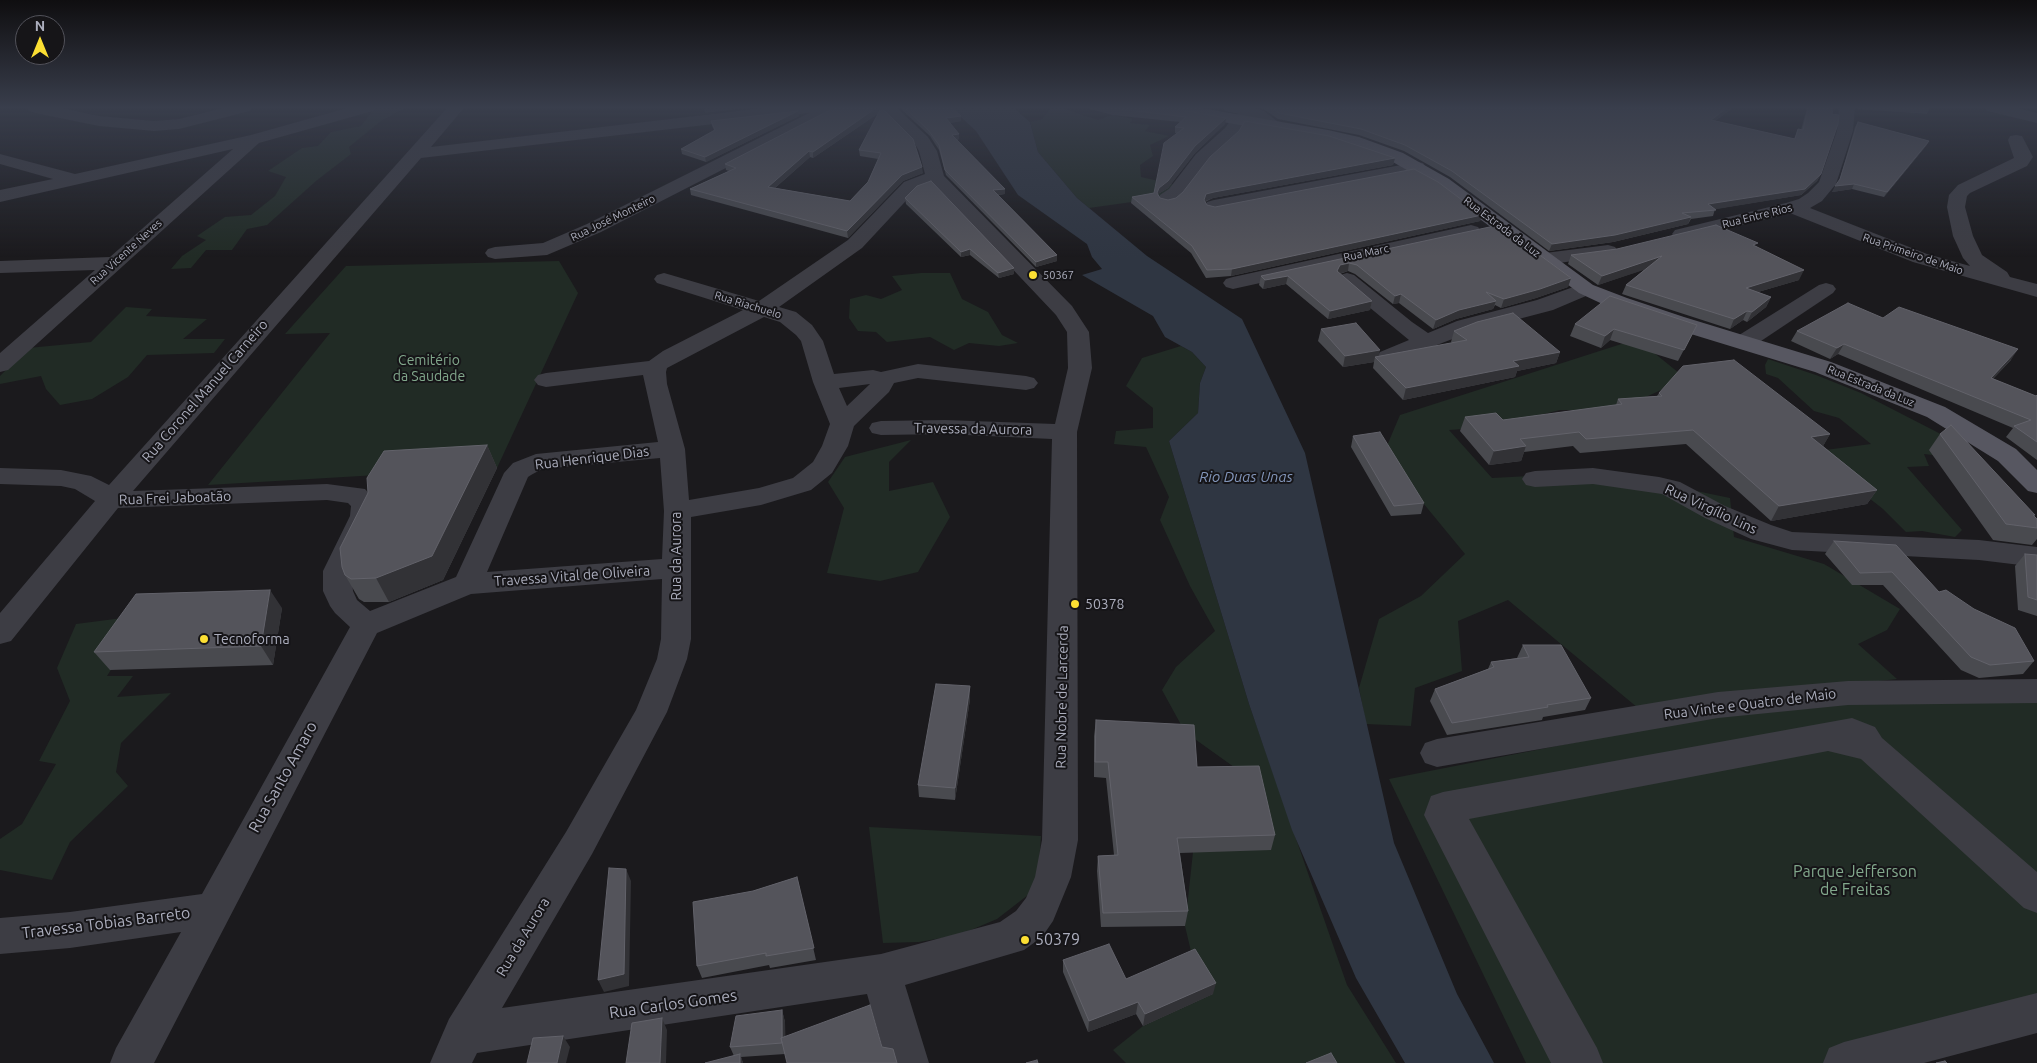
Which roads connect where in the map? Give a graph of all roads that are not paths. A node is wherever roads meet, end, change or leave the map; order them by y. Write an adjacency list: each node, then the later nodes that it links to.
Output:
1 (171, 158): 13 (street)
2 (233, 158): 23 (street, Rua Vicente Neves)
3 (412, 158): 48 (street, Rua Coronel Manuel Carneiro)
4 (733, 158): 21 (street, Rua José Monteiro)
5 (930, 158): 12 (street, Rua Nobre de Larcerda)
6 (1202, 158): 15 (street)
7 (1398, 158): 11 (main road, Rua Estrada da Luz)
8 (1836, 158): 17 (street, Rua Entre Rios)
9 (2024, 158): 30 (street)
10 (3, 161): 13 (street)
11 (1417, 167): 16 (street); 18 (main road, Rua Estrada da Luz)
12 (935, 177): 31 (street); 43 (street, Rua Nobre de Larcerda)
13 (75, 179): 14 (street)
14 (0, 196)
15 (1167, 199)
16 (1214, 206)
17 (1792, 208): 19 (street, Rua Entre Rios); 30 (street, Rua Primeiro de Maio)
18 (1500, 225): 22 (main road, Rua Estrada da Luz); 27 (street, Rua Marc)
19 (1666, 238)
20 (1622, 248): 22 (street)
21 (495, 252)
22 (1545, 259): 28 (main road, Rua Estrada da Luz)
23 (113, 263): 24 (street); 35 (street, Rua Vicente Neves)
24 (0, 267)
25 (664, 279): 31 (street, Rua Riachuelo)
26 (1347, 279): 32 (street)
27 (1233, 283)
28 (1586, 289): 32 (street); 33 (main road, Rua Estrada da Luz)
29 (1826, 289): 33 (street)
30 (2033, 290)
31 (762, 309): 36 (street); 39 (street, Rua Riachuelo)
32 (1425, 341): 34 (street)
33 (1744, 342): 47 (main road, Rua Estrada da Luz)
34 (1388, 357)
35 (0, 365)
36 (656, 366): 38 (street); 44 (street, Rua da Aurora)
37 (880, 379): 39 (street); 40 (street); 41 (street)
38 (546, 380)
39 (825, 382): 41 (street, Rua Riachuelo)
40 (1026, 383)
41 (842, 424): 49 (street)
42 (881, 428): 43 (street, Travessa da Aurora)
43 (1065, 432): 61 (street, Rua Nobre de Larcerda)
44 (672, 449): 49 (street, Rua da Aurora); 52 (street, Rua Henrique Dias)
45 (0, 476): 48 (street, Rua Frei Jaboatão)
46 (1535, 479): 50 (street, Rua Virgílio Lins)
47 (2037, 485)
48 (110, 500): 53 (street, Rua Frei Jaboatão); 54 (street, Rua Coronel Manuel Carneiro)
49 (676, 511): 51 (street, Rua da Aurora)
50 (2037, 557)
51 (678, 568): 52 (street, Travessa Vital de Oliveira); 64 (street, Rua da Aurora)
52 (467, 584): 53 (street, Travessa Vital de Oliveira)
53 (366, 625): 59 (street, Rua Santo Amaro)
54 (0, 632)
55 (2037, 691): 57 (street, Rua Vinte e Quatro de Maio)
56 (1867, 744): 58 (street); 67 (street); 68 (street)
57 (1436, 753)
58 (2037, 896)
59 (211, 910): 60 (street, Travessa Tobias Barreto); 65 (street, Rua Santo Amaro)
60 (0, 936)
61 (881, 973): 64 (street, Rua Carlos Gomes); 66 (street)
62 (2037, 1014): 69 (street)
63 (2037, 1020): 70 (street)
64 (458, 1049)
65 (131, 1063)
66 (908, 1063)
67 (1574, 1063)
68 (1582, 1063)
69 (1844, 1063)
70 (1876, 1063)

